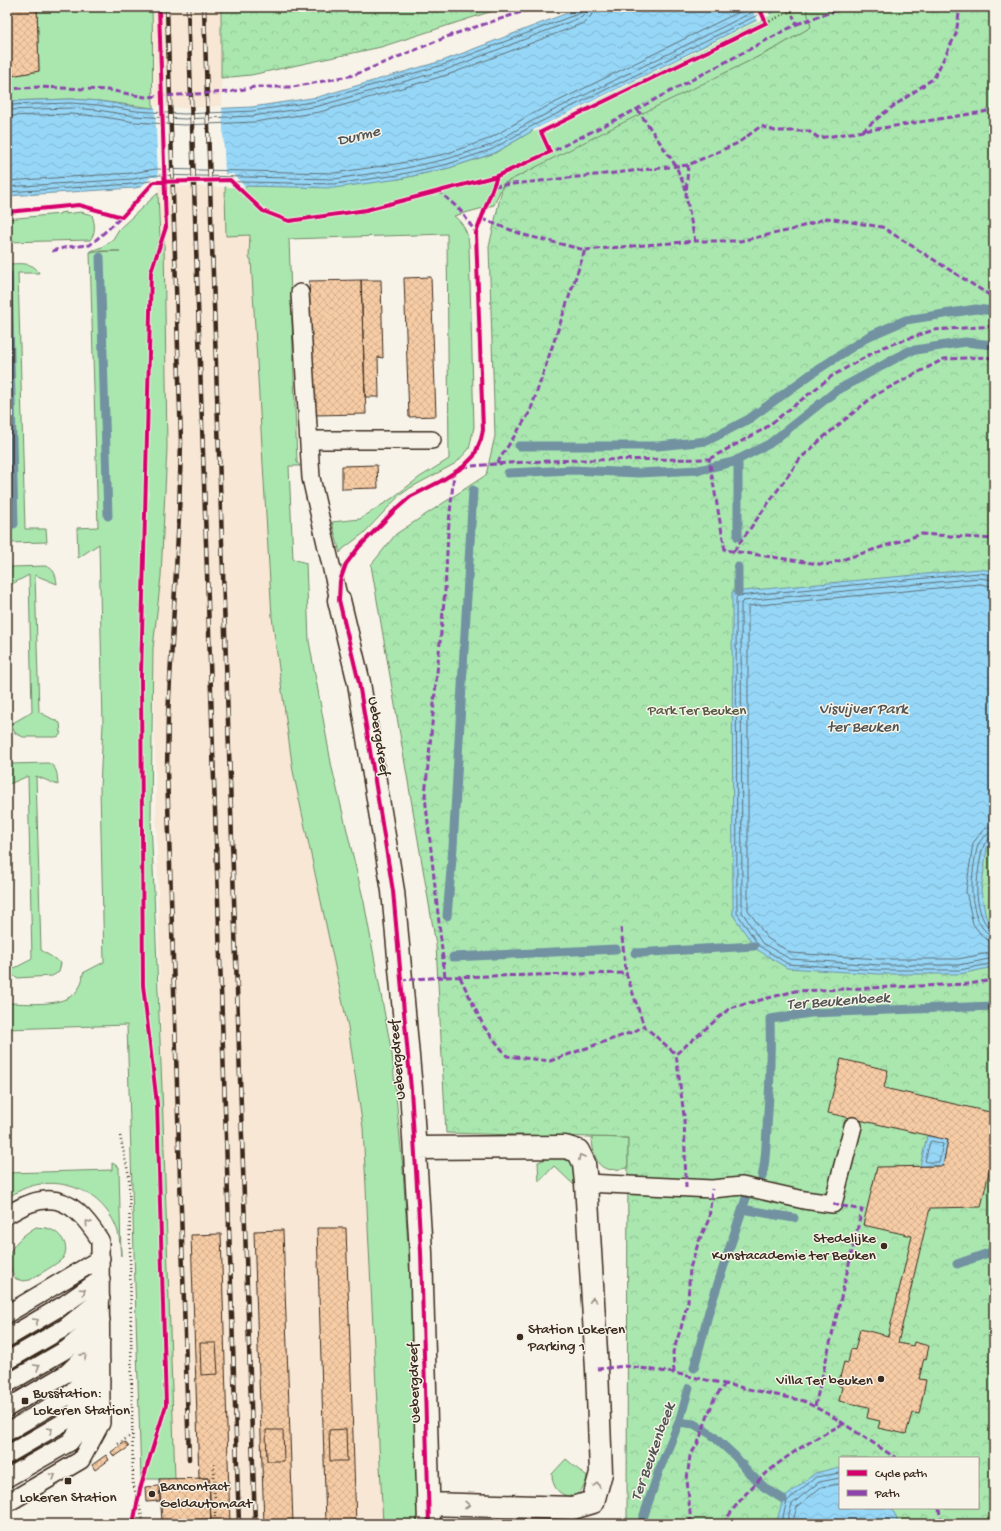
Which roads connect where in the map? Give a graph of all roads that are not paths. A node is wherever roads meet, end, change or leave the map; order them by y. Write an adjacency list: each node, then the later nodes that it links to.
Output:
1 (300, 293): 2 (lane, Uebergdreef)
2 (309, 440): 3 (lane); 4 (lane, Uebergdreef)
3 (432, 440)
4 (339, 600): 6 (street, Uebergdreef)
5 (853, 1126): 7 (lane)
6 (415, 1148): 7 (street, one-way to 6); 26 (street, Uebergdreef)
7 (586, 1183): 26 (street, one-way to 7)
8 (7, 1215): 9 (lane, one-way to 8)
9 (101, 1258): 10 (lane); 12 (lane)
10 (101, 1278): 11 (lane); 14 (lane, one-way to 10)
11 (101, 1299): 13 (lane); 16 (lane)
12 (7, 1314)
13 (101, 1320): 15 (lane); 19 (lane, one-way to 13)
14 (7, 1338)
15 (101, 1340): 17 (lane); 21 (lane, one-way to 15)
16 (7, 1361)
17 (101, 1361): 18 (lane); 22 (lane)
18 (101, 1381): 20 (lane); 23 (lane, one-way to 18)
19 (7, 1384)
20 (101, 1402): 24 (lane); 25 (lane, one-way to 20)
21 (7, 1408)
22 (7, 1432)
23 (7, 1455)
24 (7, 1478)
25 (7, 1502)
26 (429, 1514)

